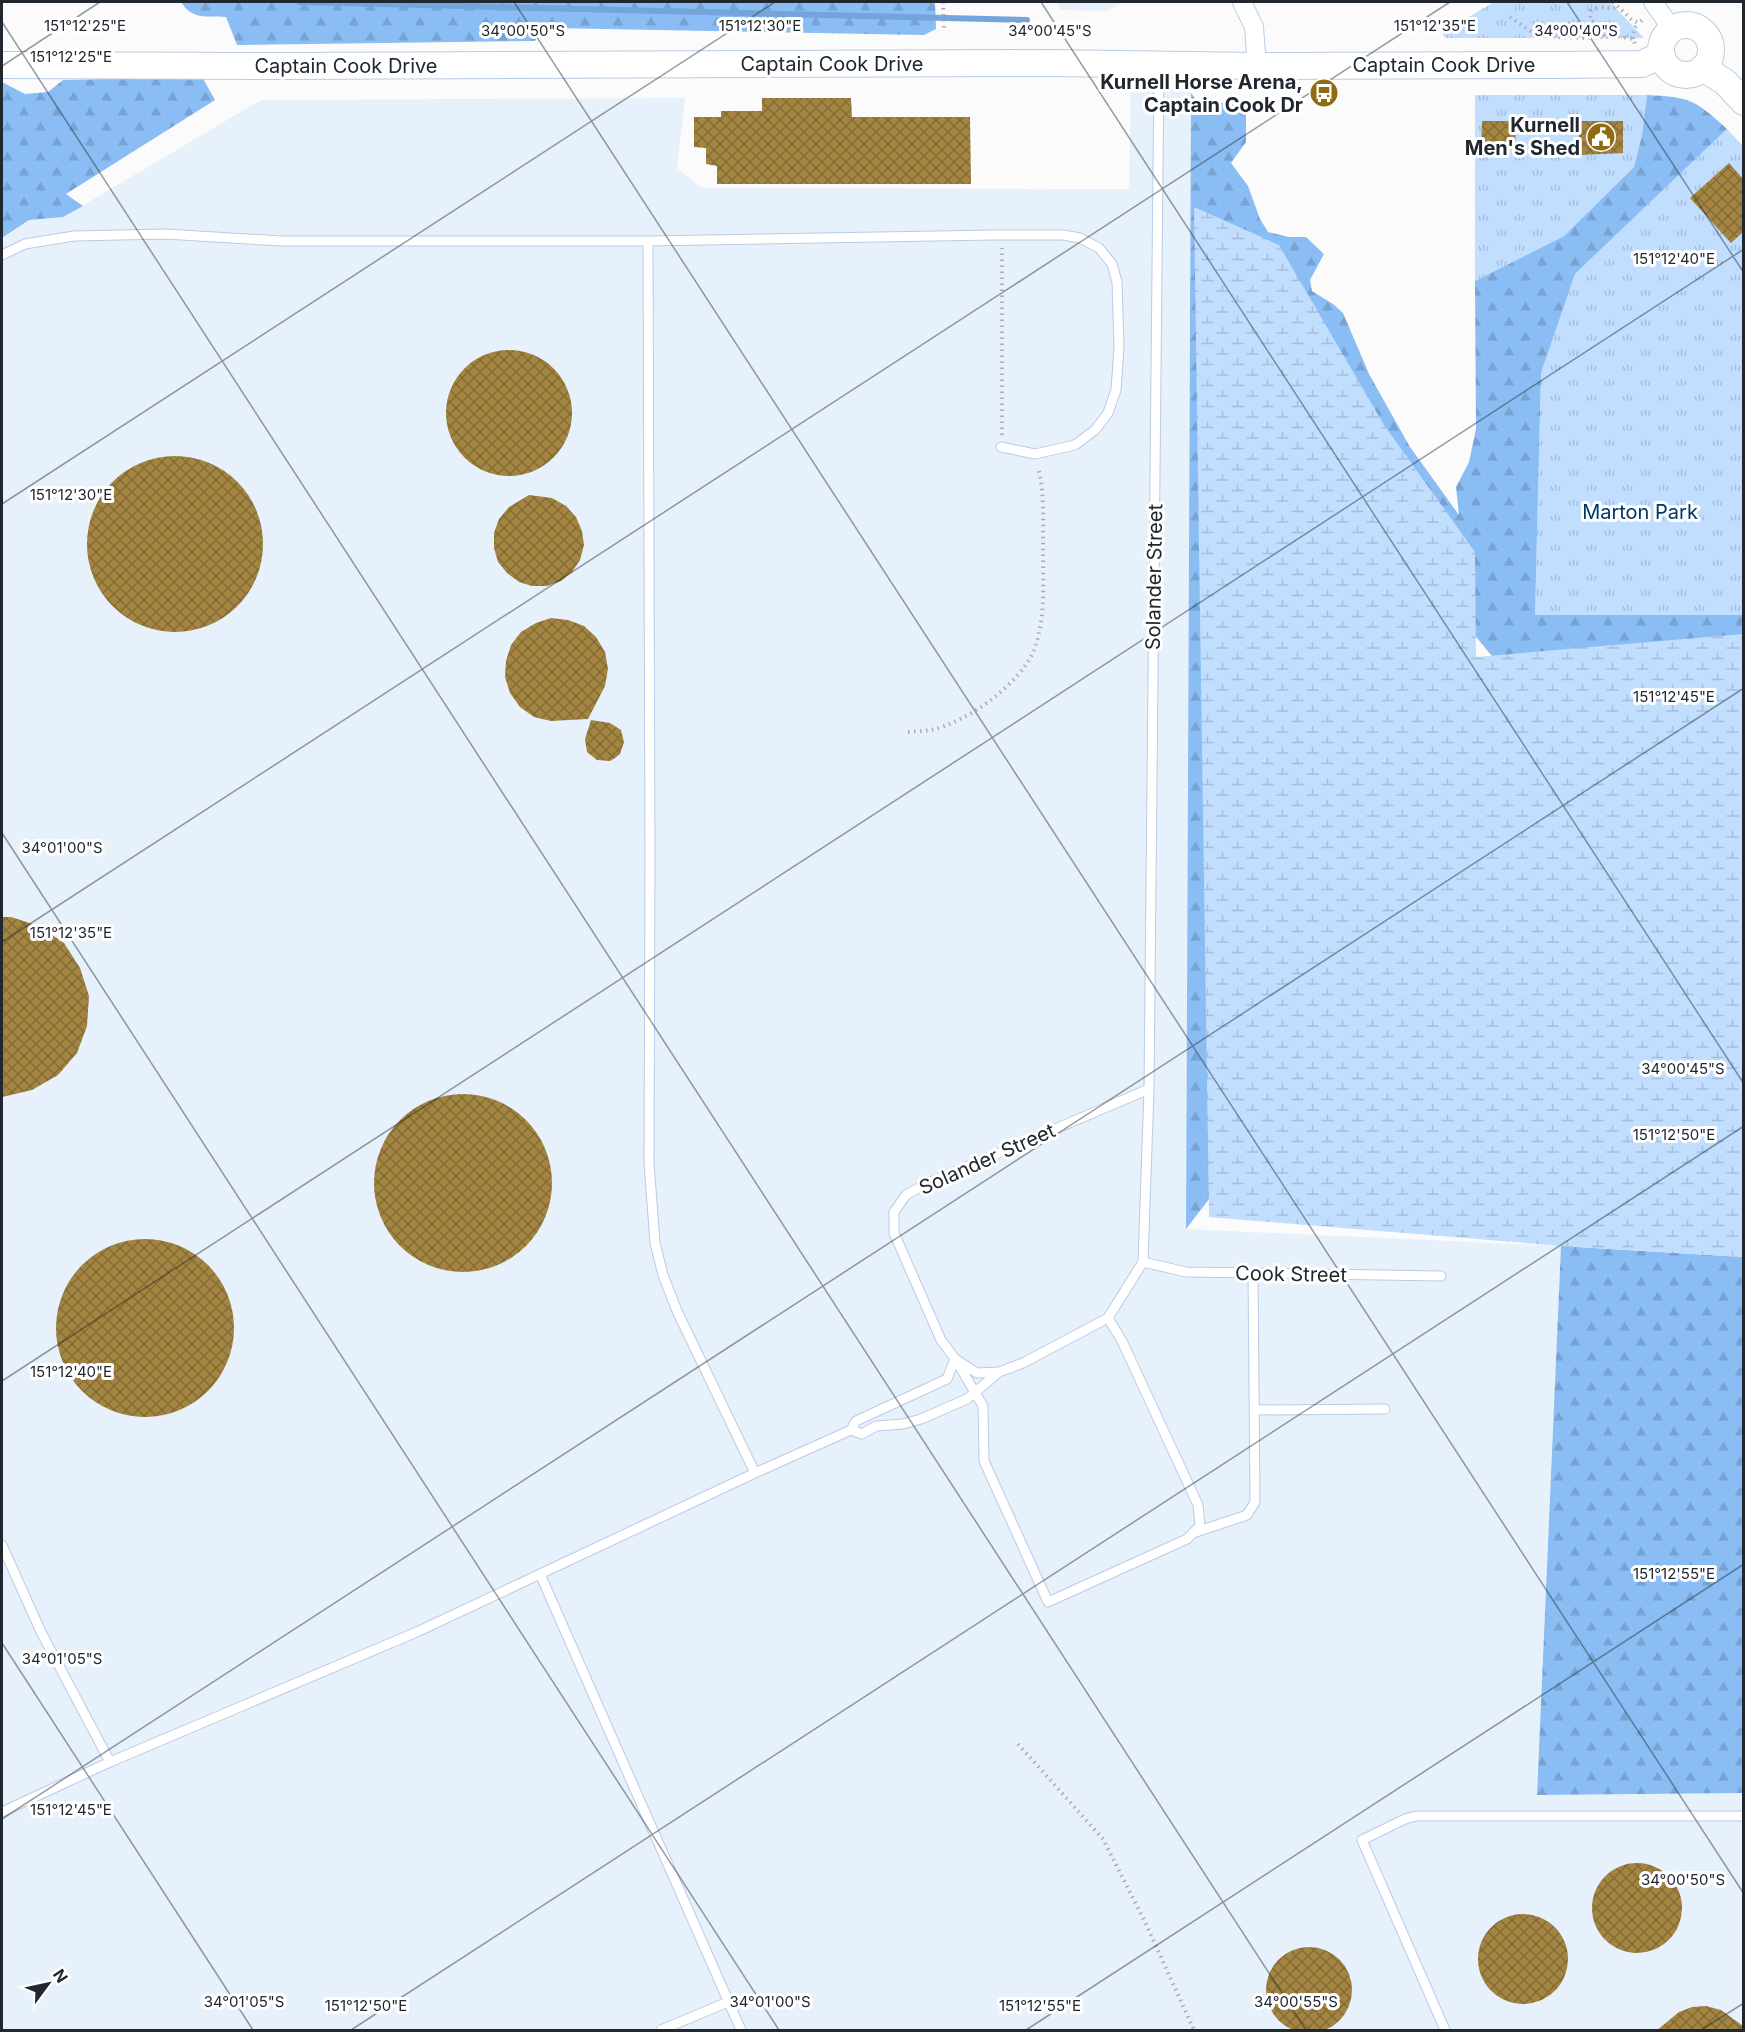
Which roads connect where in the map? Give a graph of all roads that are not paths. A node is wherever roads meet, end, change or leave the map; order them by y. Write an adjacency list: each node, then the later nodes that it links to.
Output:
1 (1242, 2): 6 (street)
2 (1662, 13): 3 (main road); 7 (main road)
3 (1651, 60): 6 (main road, Captain Cook Drive); 7 (main road)
4 (2, 65): 5 (main road, Captain Cook Drive)
5 (1159, 65): 6 (main road, Captain Cook Drive); 12 (lane, Solander Street)
6 (1257, 66)
7 (1703, 68): 8 (main road)
8 (1743, 102)
9 (648, 241): 10 (lane); 11 (lane); 23 (lane)
10 (2, 255)
11 (1002, 447)
12 (1149, 1089): 13 (lane, Solander Street); 17 (lane, Solander Street)
13 (1143, 1262): 14 (lane, Cook Street); 16 (lane)
14 (1253, 1273): 15 (lane, Cook Street); 21 (lane)
15 (1441, 1276)
16 (1108, 1318): 18 (lane, Solander Street); 24 (lane)
17 (955, 1359): 18 (lane, Solander Street); 19 (lane); 22 (lane)
18 (999, 1372): 19 (lane)
19 (974, 1392): 22 (lane); 24 (lane)
20 (1385, 1409): 21 (lane)
21 (1254, 1410): 24 (lane)
22 (851, 1430): 23 (lane)
23 (755, 1473): 26 (lane)
24 (1194, 1533)
25 (2, 1545): 27 (lane)
26 (540, 1574): 27 (lane); 30 (lane)
27 (110, 1762): 28 (lane)
28 (2, 1812)
29 (1743, 1816): 33 (lane)
30 (728, 2002): 31 (lane); 32 (lane)
31 (661, 2031)
32 (741, 2031)
33 (1445, 2031)

